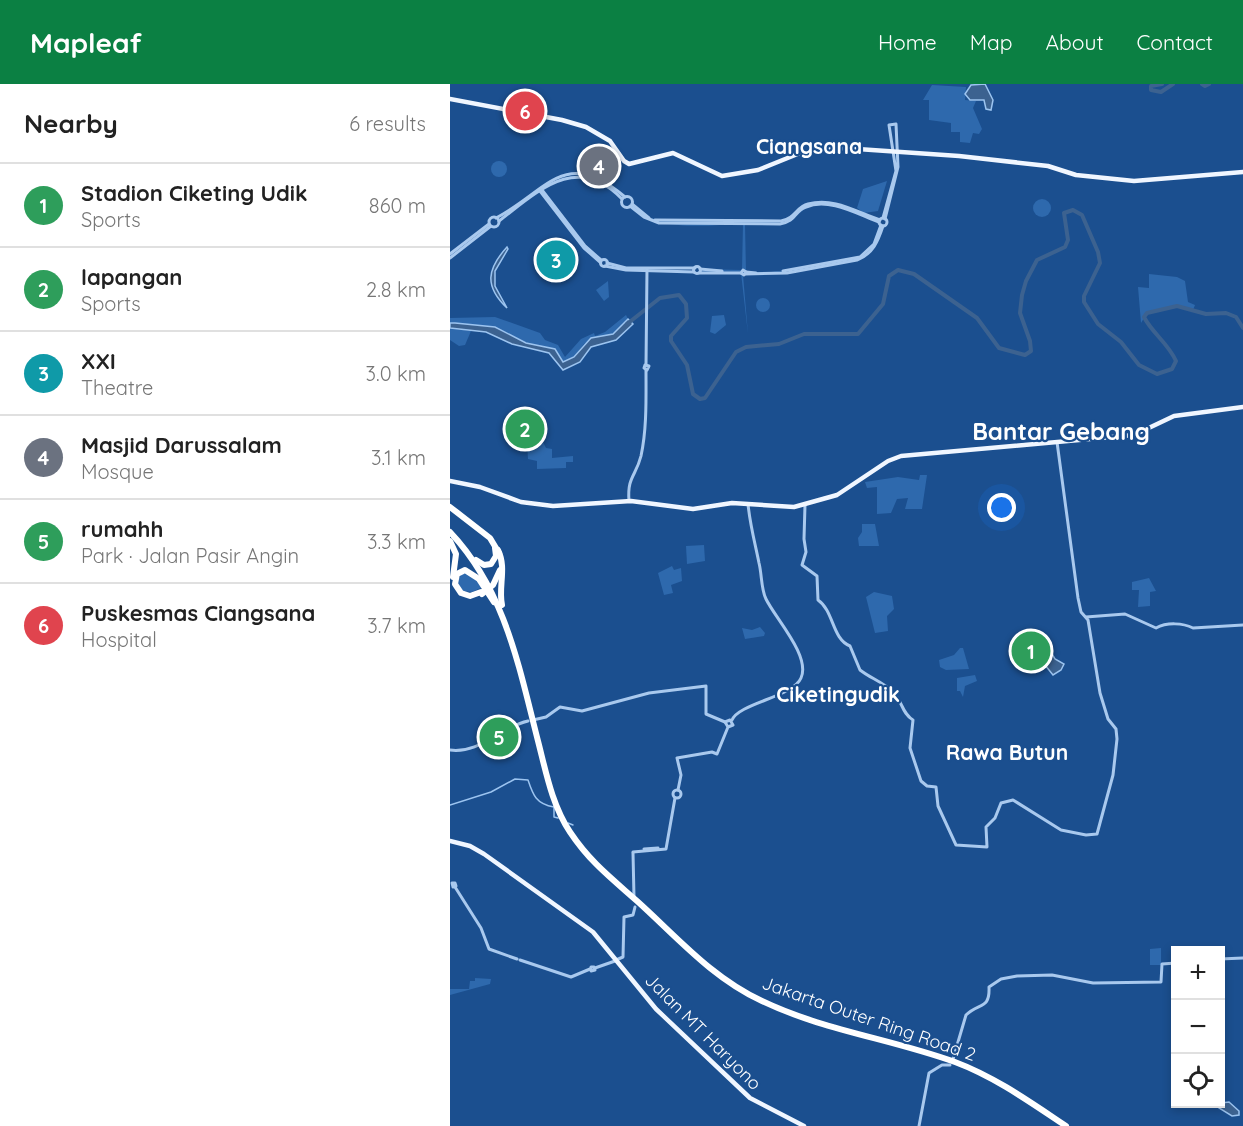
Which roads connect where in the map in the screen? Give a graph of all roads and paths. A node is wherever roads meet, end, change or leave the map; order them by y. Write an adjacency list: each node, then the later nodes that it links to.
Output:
1 (450, 99): 2 (main road)
2 (897, 152): 2 (street); 3 (main road); 8 (street)
3 (1243, 172)
4 (571, 176): 5 (street); 5 (street); 7 (street); 7 (street)
5 (623, 198): 6 (street); 6 (street)
6 (631, 205): 8 (street)
7 (497, 220): 9 (street); 9 (street)
8 (882, 222): 12 (street)
9 (490, 225): 11 (street); 11 (street)
10 (578, 238): 10 (street); 12 (street)
11 (450, 256)
12 (647, 270): 16 (street)
13 (1243, 407): 14 (main road)
14 (1057, 441): 18 (main road); 26 (street)
15 (450, 480): 16 (main road)
16 (629, 501): 17 (main road)
17 (748, 504): 18 (main road); 30 (street)
18 (805, 505): 26 (street)
19 (450, 508): 21 (highway); 22 (highway)
20 (452, 537): 21 (highway); 24 (highway); 25 (highway, Jakarta Outer Ring Road 2); 28 (highway, Jakarta Outer Ring Road 2)
21 (492, 543): 23 (highway)
22 (498, 550): 23 (highway); 28 (highway)
23 (499, 570): 24 (highway, bridge)
24 (481, 593): 25 (highway)
25 (497, 608): 47 (highway, Jakarta Outer Ring Road 2)
26 (1086, 617): 27 (street)
27 (1243, 625)
28 (512, 644): 48 (highway, Jakarta Outer Ring Road 2)
29 (534, 720): 32 (street)
30 (732, 720): 32 (street); 33 (street)
31 (528, 721): 34 (street)
32 (726, 722): 33 (street)
33 (728, 727): 37 (street)
34 (450, 750)
35 (450, 841): 40 (main road, Jalan MT Haryono)
36 (452, 884): 40 (street)
37 (634, 898)
38 (635, 906): 40 (street)
39 (1243, 958): 41 (street)
40 (616, 959): 45 (main road, Jalan MT Haryono)
41 (1225, 959)
42 (1171, 963): 43 (street)
43 (953, 1059)
44 (950, 1065): 46 (street)
45 (804, 1126)
46 (919, 1126)
47 (1061, 1126)
48 (1066, 1126)

